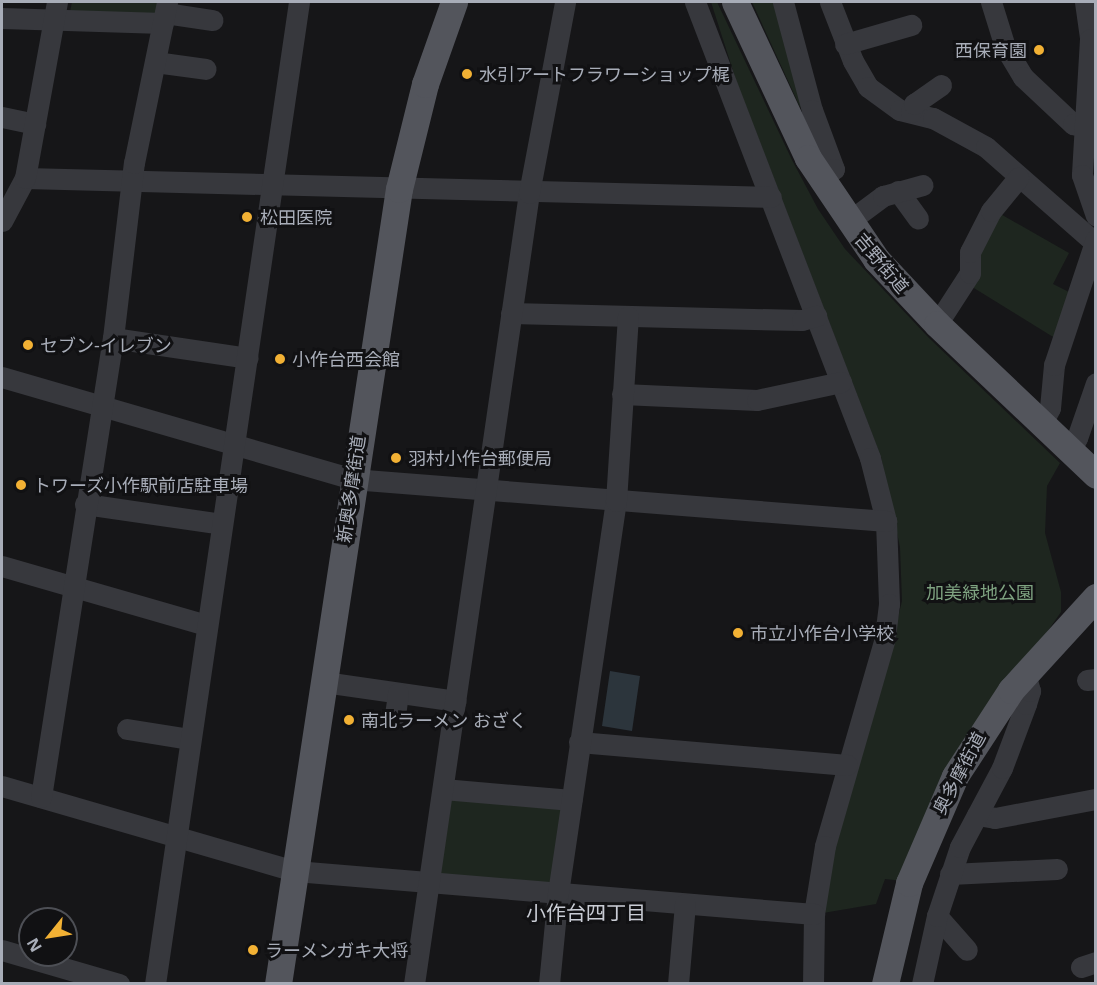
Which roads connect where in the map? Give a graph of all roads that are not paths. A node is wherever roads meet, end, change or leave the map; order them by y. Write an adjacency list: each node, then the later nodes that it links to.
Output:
1 (299, 2): 28 (street)
2 (454, 2): 29 (main road, 新奥多摩街道)
3 (566, 2): 31 (street)
4 (695, 2): 32 (street)
5 (735, 2): 24 (main road, 吉野街道)
6 (783, 2): 24 (street)
7 (830, 2): 15 (street)
8 (991, 2): 22 (street)
9 (1089, 6): 22 (street)
10 (56, 10): 11 (street); 12 (street); 21 (street)
11 (165, 12): 13 (street); 16 (street)
12 (2, 18)
13 (212, 20)
14 (911, 24): 15 (street)
15 (845, 44): 19 (street)
16 (155, 62): 17 (street); 26 (street)
17 (206, 69)
18 (941, 85): 19 (street)
19 (911, 112): 25 (street)
20 (2, 117): 21 (street)
21 (35, 124): 23 (street)
22 (1082, 126): 34 (street)
23 (25, 178): 26 (street); 33 (street)
24 (820, 178): 36 (main road, 吉野街道)
25 (1018, 178): 37 (street); 41 (street)
26 (132, 182): 28 (street); 42 (street)
27 (923, 185): 30 (street)
28 (274, 186): 29 (street); 43 (street)
29 (399, 189): 31 (street); 53 (main road, 新奥多摩街道)
30 (898, 191): 35 (street); 36 (street)
31 (529, 193): 32 (street); 38 (street)
32 (771, 197): 40 (street)
33 (3, 216)
34 (1095, 216)
35 (918, 219)
36 (848, 222): 41 (main road, 吉野街道)
37 (1094, 241): 49 (street)
38 (512, 313): 39 (street); 54 (street)
39 (628, 316): 40 (street); 47 (street)
40 (816, 316): 45 (street)
41 (937, 324): 49 (main road, 吉野街道)
42 (113, 338): 43 (street); 48 (street)
43 (248, 358): 50 (street)
44 (2, 377): 48 (street)
45 (841, 382): 47 (street); 57 (street)
46 (1095, 383): 51 (street)
47 (622, 394): 55 (street)
48 (100, 406): 50 (street); 56 (street)
49 (1042, 423): 51 (main road, 吉野街道)
50 (236, 445): 53 (street); 58 (street)
51 (1069, 450): 52 (main road, 吉野街道)
52 (1095, 475)
53 (352, 479): 54 (street); 64 (main road, 新奥多摩街道)
54 (488, 491): 55 (street); 66 (street)
55 (616, 501): 57 (street); 70 (street)
56 (85, 504): 58 (street); 60 (street)
57 (886, 521): 71 (street)
58 (222, 524): 62 (street)
59 (2, 566): 60 (street)
60 (72, 586): 62 (street); 74 (street)
61 (1095, 597): 63 (main road, 奥多摩街道)
62 (207, 625): 69 (street)
63 (1025, 674): 77 (street); 97 (main road, 奥多摩街道)
64 (324, 682): 65 (street); 80 (main road, 新奥多摩街道)
65 (398, 693): 66 (street); 67 (street)
66 (456, 701): 73 (street)
67 (395, 715)
68 (127, 729): 69 (street)
69 (190, 739): 78 (street)
70 (579, 742): 71 (street); 76 (street)
71 (847, 765): 85 (street)
72 (2, 786): 74 (street)
73 (443, 789): 76 (street); 82 (street)
74 (41, 797): 78 (street)
75 (1095, 799): 77 (street)
76 (572, 800): 83 (street)
77 (977, 815): 81 (street)
78 (177, 837): 80 (street); 91 (street)
79 (1057, 869): 81 (street)
80 (295, 871): 82 (street); 92 (main road, 新奥多摩街道)
81 (950, 874): 86 (street)
82 (430, 882): 83 (street); 93 (street)
83 (558, 893): 84 (street); 94 (street)
84 (685, 904): 85 (street); 95 (street)
85 (814, 914): 96 (street)
86 (937, 916): 88 (street); 98 (street)
87 (2, 950): 89 (street)
88 (967, 950)
89 (48, 974): 90 (street)
90 (118, 984)
91 (155, 984)
92 (278, 984)
93 (414, 984)
94 (549, 984)
95 (678, 984)
96 (813, 984)
97 (885, 984)
98 (922, 984)

